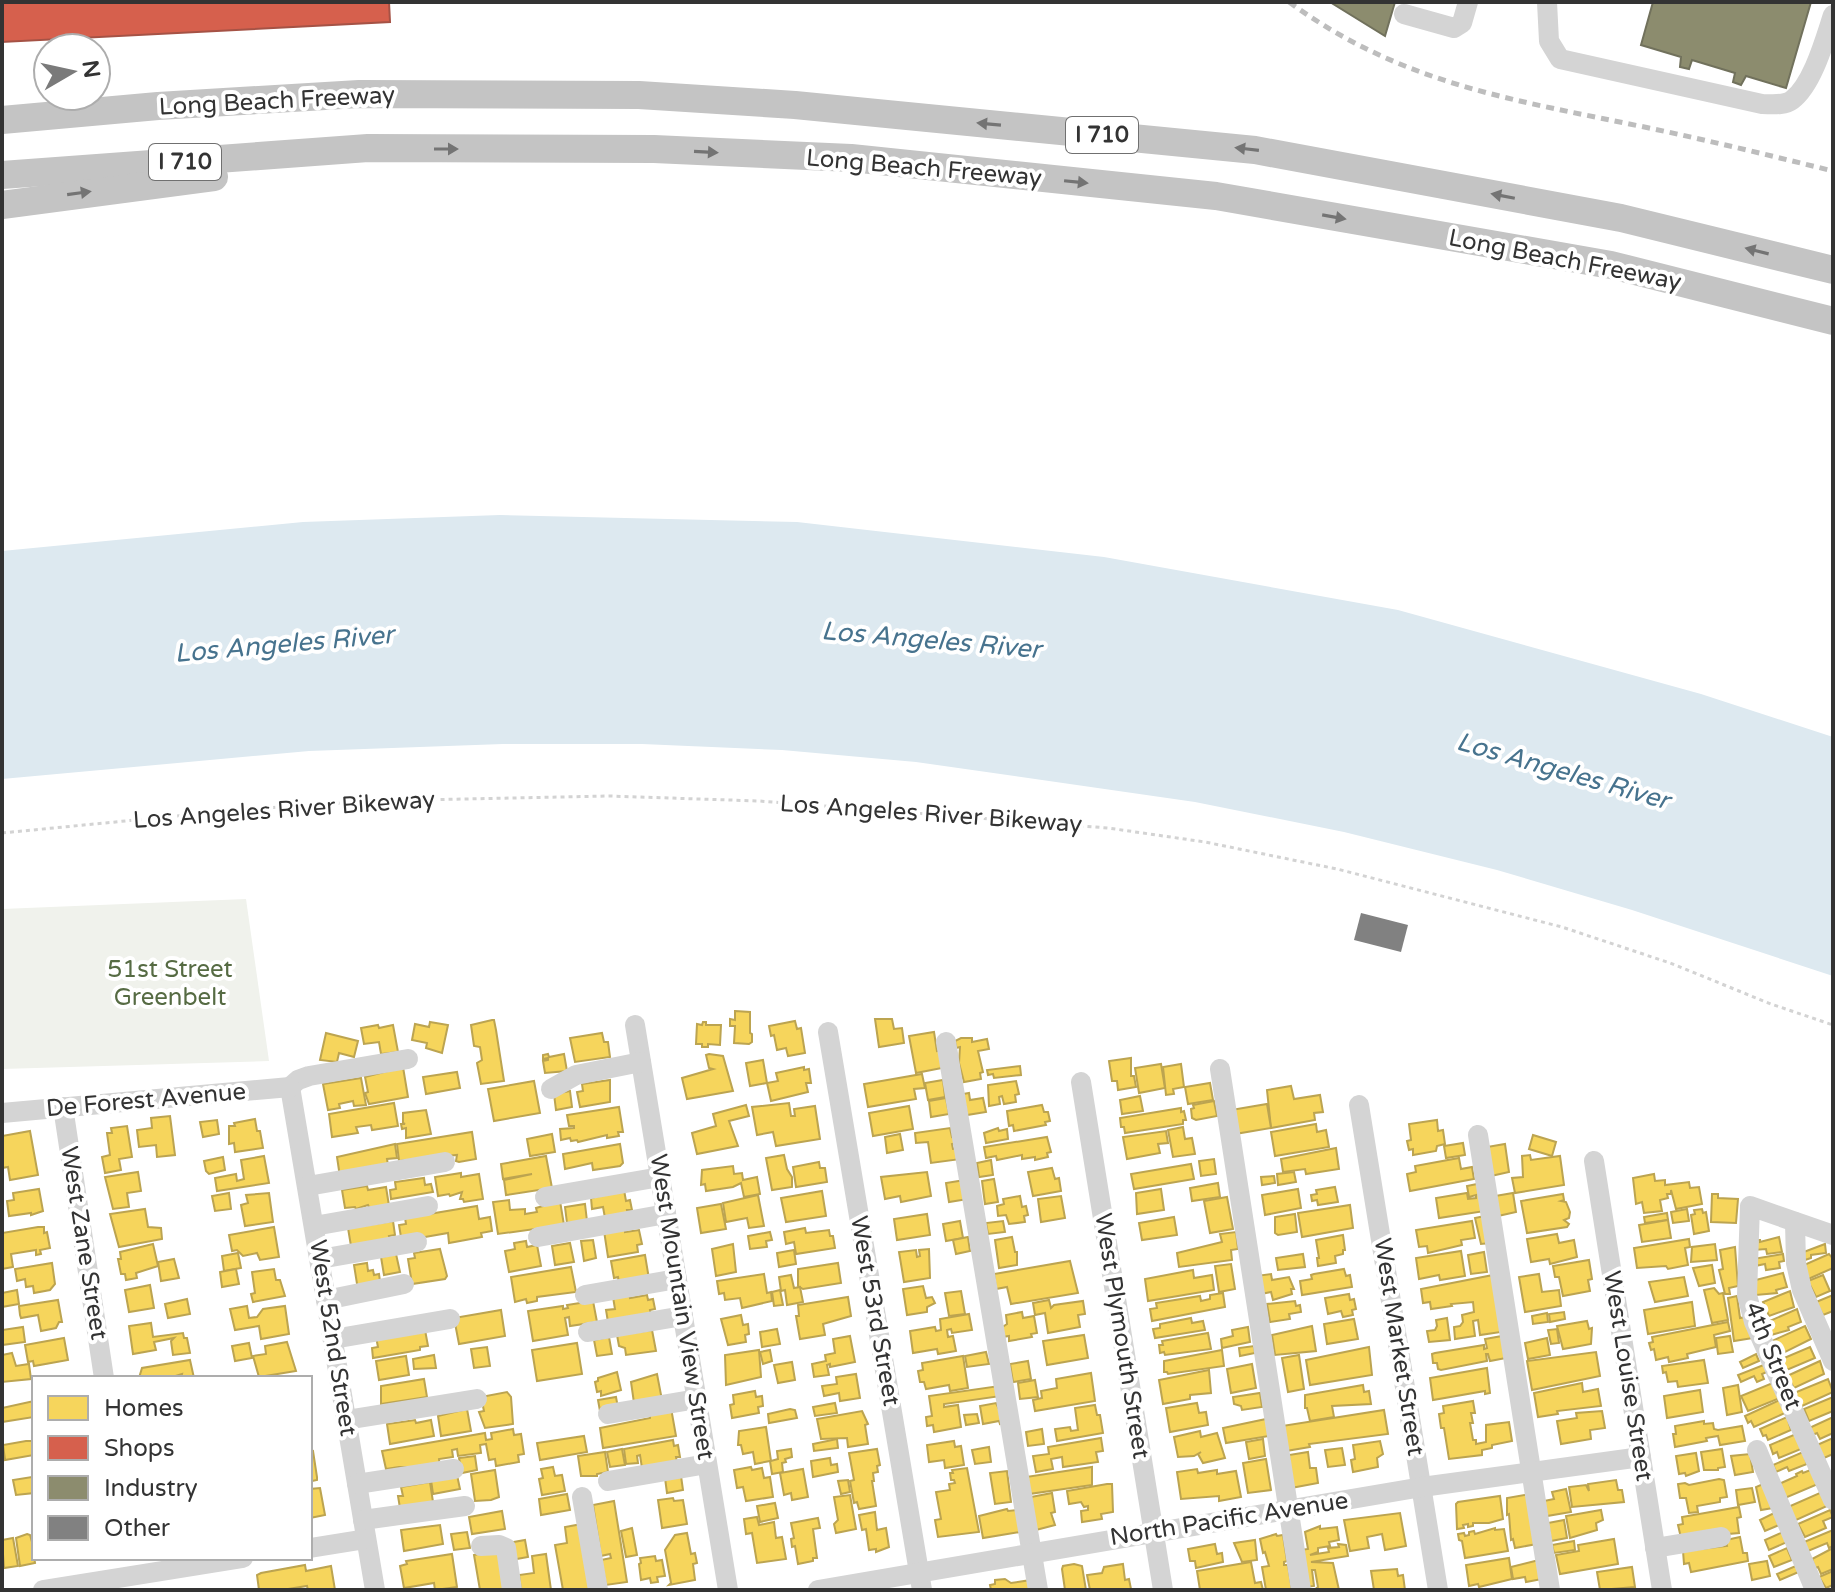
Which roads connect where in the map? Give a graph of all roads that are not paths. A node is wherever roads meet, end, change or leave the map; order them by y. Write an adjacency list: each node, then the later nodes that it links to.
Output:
1 (1468, 2): 3 (street)
2 (1547, 2): 4 (street)
3 (1404, 14)
4 (1833, 15)
5 (2, 102): 6 (highway)
6 (158, 106): 7 (highway, Long Beach Freeway / I 710); 11 (highway, Long Beach Freeway / I 710, one-way to 6)
7 (2, 120)
8 (368, 148): 9 (highway, Long Beach Freeway / I 710); 10 (highway, one-way to 8); 12 (highway, Long Beach Freeway / I 710, one-way to 12)
9 (2, 175)
10 (2, 205)
11 (1833, 270)
12 (1833, 321)
13 (635, 1025): 17 (street, West Mountain View Street)
14 (828, 1032): 74 (street, West 53rd Street)
15 (946, 1042): 71 (street)
16 (408, 1059): 20 (street, De Forest Avenue)
17 (641, 1062): 21 (street); 28 (street, West Mountain View Street)
18 (1220, 1069): 64 (street)
19 (1081, 1082): 66 (street, West Plymouth Street)
20 (290, 1087): 23 (street, De Forest Avenue); 29 (street, West 52nd Street)
21 (551, 1089)
22 (1359, 1105): 60 (street, West Market Street)
23 (63, 1107): 24 (street, De Forest Avenue); 48 (street, West Zane Street)
24 (2, 1113)
25 (1478, 1135): 57 (street)
26 (1594, 1161): 54 (street, West Louise Street)
27 (445, 1162): 29 (street)
28 (659, 1171): 30 (street); 32 (street, West Mountain View Street)
29 (308, 1186): 34 (street, West 52nd Street)
30 (551, 1190)
31 (428, 1206): 34 (street)
32 (666, 1214): 36 (street); 39 (street, West Mountain View Street)
33 (1795, 1222): 35 (street); 47 (street); 62 (street, 4th Street)
34 (314, 1226): 38 (street, West 52nd Street)
35 (1833, 1235)
36 (538, 1237)
37 (417, 1242): 38 (street)
38 (320, 1259): 42 (street, West 52nd Street)
39 (677, 1279): 41 (street); 43 (street, West Mountain View Street)
40 (404, 1284): 42 (street)
41 (585, 1295)
42 (326, 1300): 46 (street, West 52nd Street)
43 (683, 1316): 45 (street); 50 (street, West Mountain View Street)
44 (450, 1319): 46 (street)
45 (588, 1332)
46 (333, 1339): 52 (street, West 52nd Street)
47 (1833, 1361)
48 (104, 1376)
49 (477, 1399): 52 (street)
50 (697, 1399): 51 (street); 55 (street, West Mountain View Street)
51 (608, 1414)
52 (346, 1420): 59 (street, West 52nd Street)
53 (1757, 1450): 87 (street)
54 (1641, 1457): 57 (street, North Pacific Avenue); 70 (street, West Louise Street)
55 (707, 1464): 58 (street); 79 (street, West Mountain View Street)
56 (454, 1469): 59 (street)
57 (1530, 1472): 60 (street, North Pacific Avenue); 85 (street)
58 (608, 1481)
59 (357, 1484): 65 (street, West 52nd Street)
60 (1422, 1487): 64 (street, North Pacific Avenue); 84 (street, West Market Street)
61 (582, 1497): 78 (street)
62 (1833, 1500)
63 (465, 1506): 65 (street)
64 (1289, 1509): 66 (street, North Pacific Avenue); 83 (street)
65 (364, 1530): 69 (street); 76 (street, West 52nd Street)
66 (1153, 1532): 71 (street, North Pacific Avenue); 82 (street, West Plymouth Street)
67 (1721, 1537): 70 (street)
68 (481, 1546): 77 (street)
69 (312, 1547)
70 (1655, 1548): 86 (street, West Louise Street)
71 (1032, 1552): 74 (street, North Pacific Avenue); 81 (street)
72 (216, 1560): 73 (street)
73 (133, 1566): 75 (street)
74 (921, 1581): 80 (street, North Pacific Avenue)
75 (43, 1590)
76 (375, 1590)
77 (512, 1590)
78 (598, 1590)
79 (728, 1590)
80 (818, 1590)
81 (1038, 1590)
82 (1163, 1590)
83 (1301, 1590)
84 (1438, 1590)
85 (1550, 1590)
86 (1662, 1590)
87 (1815, 1590)

